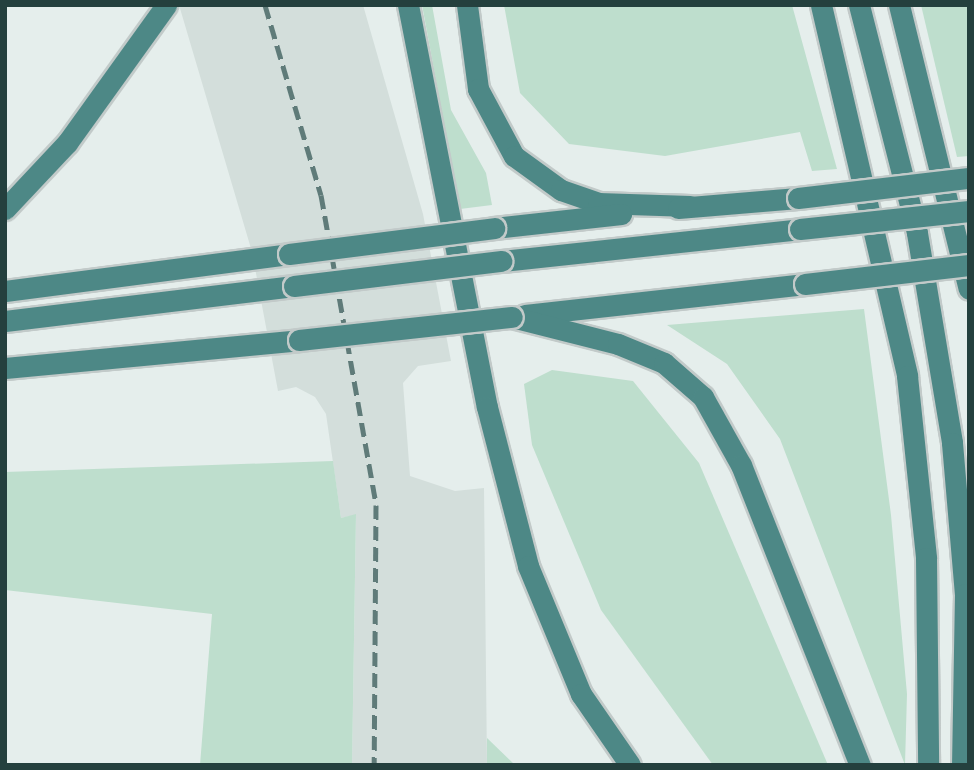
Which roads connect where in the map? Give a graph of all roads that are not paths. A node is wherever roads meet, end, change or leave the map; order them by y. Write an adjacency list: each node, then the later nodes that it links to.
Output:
1 (166, 5): 9 (highway)
2 (408, 5): 17 (highway)
3 (467, 5): 8 (highway)
4 (821, 5): 19 (highway)
5 (859, 5): 20 (highway)
6 (899, 5): 12 (highway)
7 (969, 178): 8 (highway, bridge)
8 (690, 206): 13 (highway, bridge)
9 (5, 209)
10 (969, 211): 15 (highway, bridge)
11 (969, 265): 14 (highway, bridge)
12 (969, 289)
13 (5, 291)
14 (512, 317): 16 (highway, bridge); 18 (highway)
15 (5, 321)
16 (5, 368)
17 (629, 765)
18 (860, 765)
19 (928, 765)
20 (962, 765)

